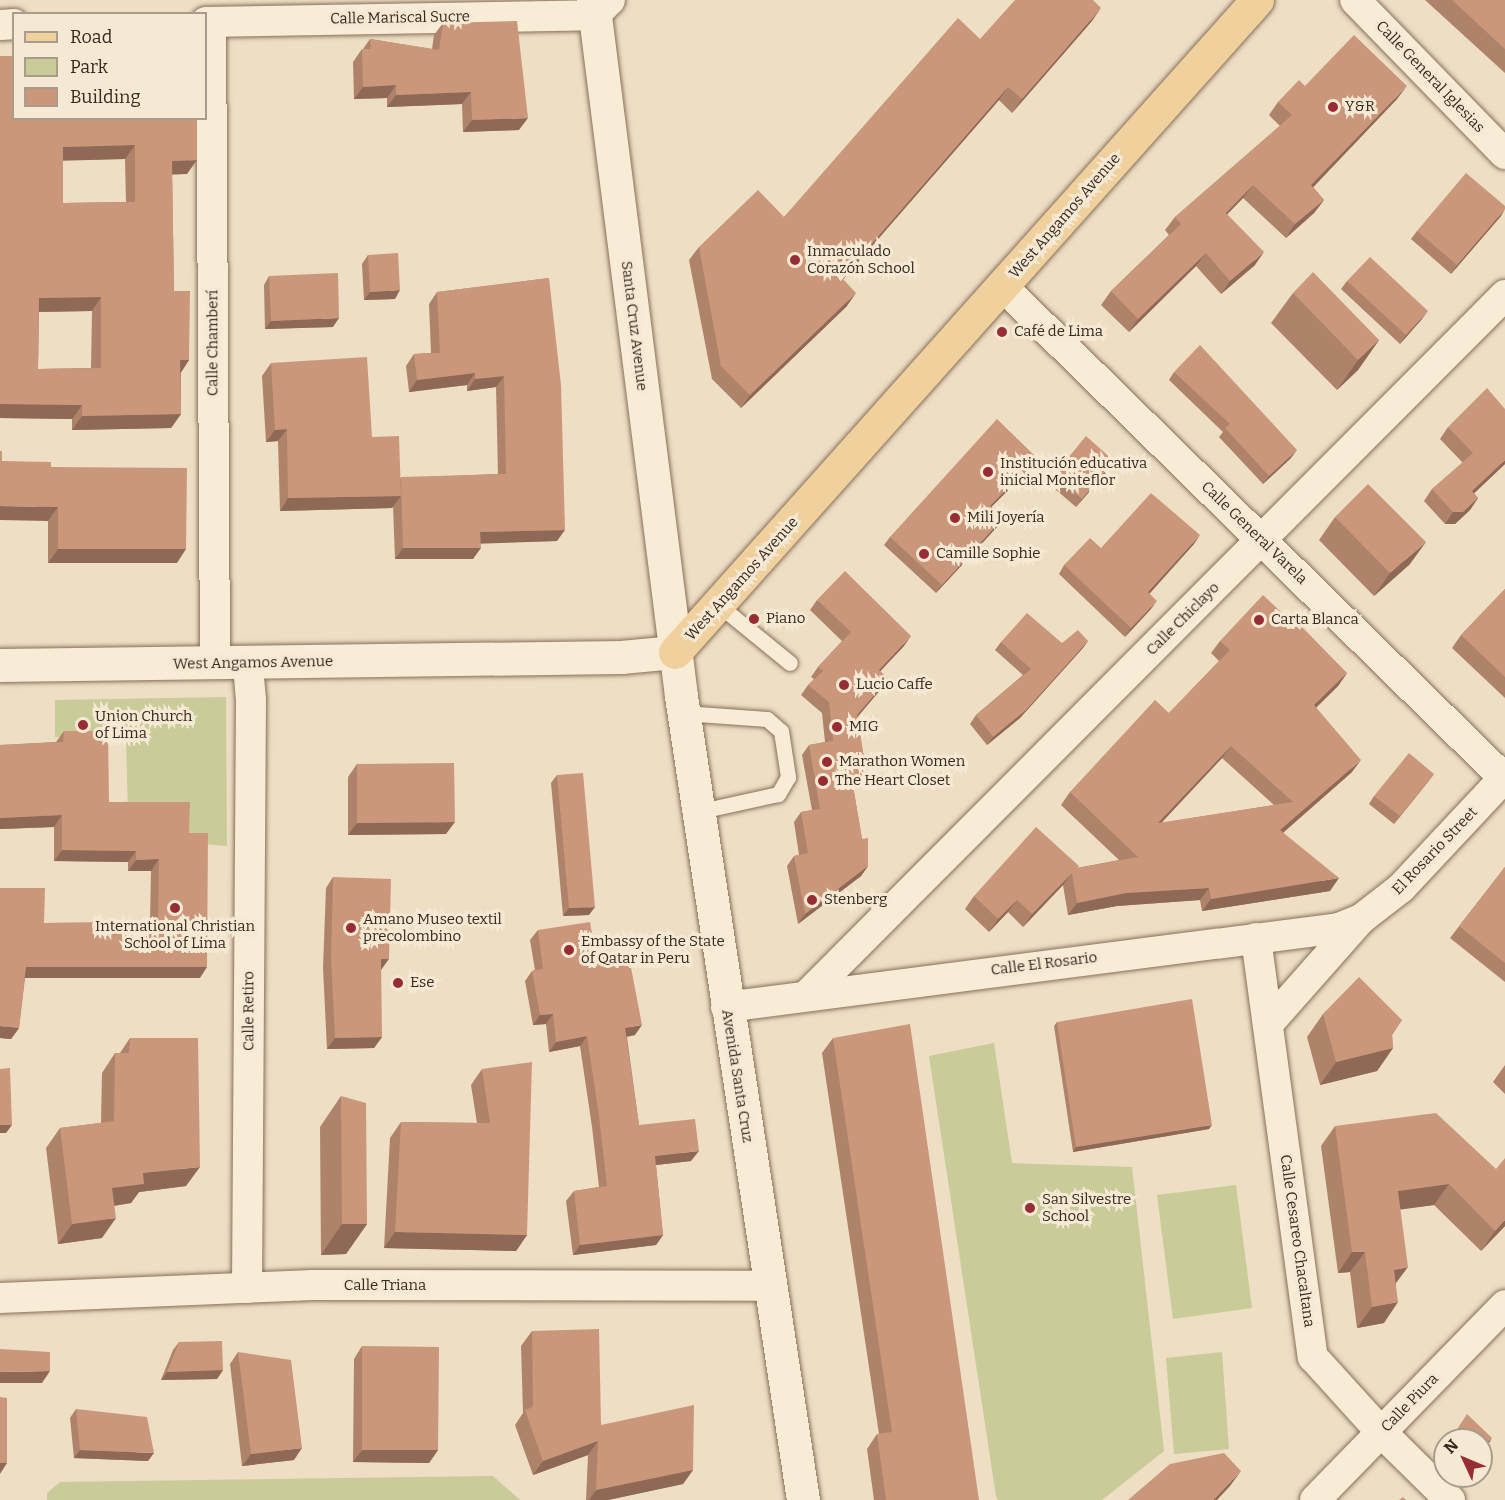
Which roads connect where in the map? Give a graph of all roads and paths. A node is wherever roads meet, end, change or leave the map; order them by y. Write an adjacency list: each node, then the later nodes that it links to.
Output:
1 (1257, 0): 6 (main road, West Angamos Avenue)
2 (1355, 0): 5 (street, Calle General Iglesias)
3 (599, 5): 4 (street, Calle Mariscal Sucre); 10 (main road, Santa Cruz Avenue)
4 (208, 22): 11 (street, Calle Chamberí)
5 (1505, 154)
6 (1003, 287): 8 (street, Calle General Varela); 9 (main road, West Angamos Avenue)
7 (1505, 295): 8 (street, Calle Chiclayo)
8 (1261, 541): 16 (street, Calle General Varela); 20 (street, Calle Chiclayo)
9 (720, 606): 10 (main road, West Angamos Avenue); 13 (lane)
10 (675, 652): 12 (main road, West Angamos Avenue); 15 (main road, Avenida Santa Cruz)
11 (215, 663): 12 (main road, West Angamos Avenue); 14 (main road, West Angamos Avenue)
12 (248, 663): 26 (street, Calle Retiro)
13 (790, 663)
14 (0, 665)
15 (684, 713): 17 (main road, Avenida Santa Cruz); 17 (lane)
16 (1505, 778): 18 (street, El Rosario Street)
17 (701, 811): 23 (main road, Avenida Santa Cruz)
18 (1361, 919): 19 (street, Calle El Rosario); 24 (street)
19 (1256, 938): 21 (street, Calle El Rosario); 24 (street, Calle Cesareo Chacaltana)
20 (859, 942): 21 (street); 22 (street, Calle Chiclayo)
21 (866, 986): 22 (street, Calle El Rosario)
22 (808, 993): 23 (street, Calle El Rosario)
23 (726, 1007): 25 (main road, Avenida Santa Cruz)
24 (1268, 1024): 29 (street, Calle Cesareo Chacaltana)
25 (770, 1286): 26 (street, Calle Triana); 30 (main road, Avenida Santa Cruz)
26 (247, 1288): 27 (street, Calle Triana)
27 (0, 1298)
28 (1505, 1305): 29 (street, Calle Piura)
29 (1381, 1432): 31 (street, Calle Piura); 32 (street, Calle Cesareo Chacaltana)
30 (803, 1500)
31 (1315, 1500)
32 (1450, 1500)

